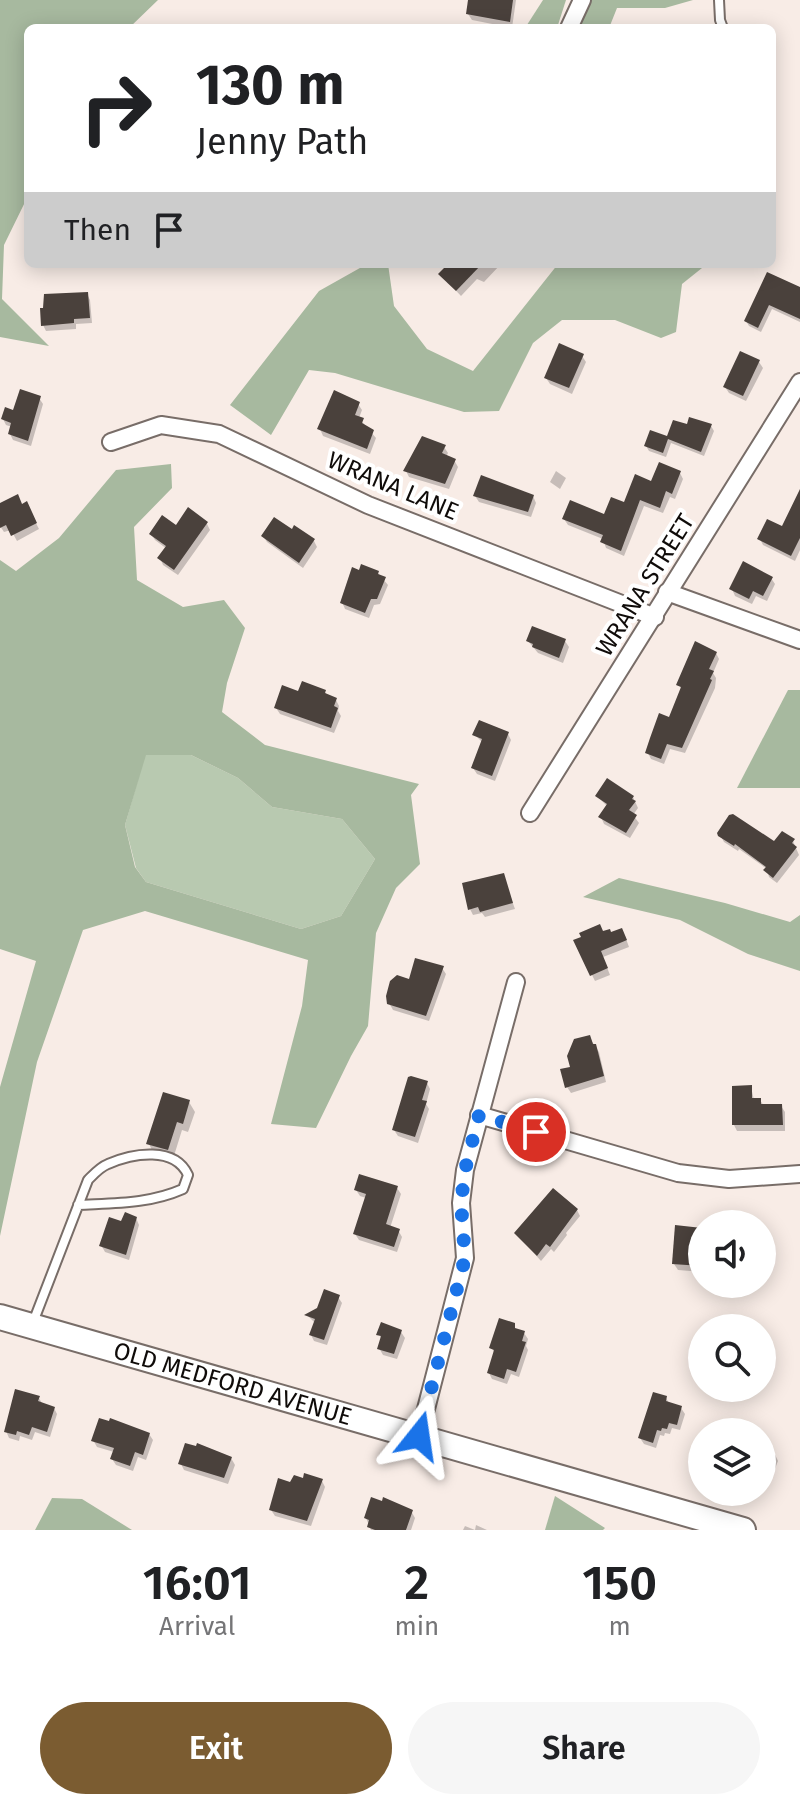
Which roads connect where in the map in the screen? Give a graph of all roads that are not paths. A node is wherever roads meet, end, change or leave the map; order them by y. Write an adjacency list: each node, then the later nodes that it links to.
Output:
1 (582, 0): 3 (street)
2 (719, 0): 4 (lane)
3 (571, 24)
4 (722, 24)
5 (800, 382): 7 (street, WRANA STREET)
6 (111, 442): 8 (street, WRANA LANE)
7 (667, 592): 8 (street, WRANA STREET); 9 (street)
8 (655, 617): 10 (street, WRANA STREET)
9 (800, 640)
10 (530, 813)
11 (516, 982): 12 (street)
12 (479, 1115): 13 (street); 17 (street)
13 (800, 1174)
14 (78, 1205): 14 (lane); 16 (lane)
15 (0, 1317): 16 (street, OLD MEDFORD AVENUE)
16 (31, 1325): 17 (street, OLD MEDFORD AVENUE)
17 (419, 1436): 18 (street, OLD MEDFORD AVENUE)
18 (708, 1525): 19 (street, OLD MEDFORD AVENUE)
19 (743, 1530)

